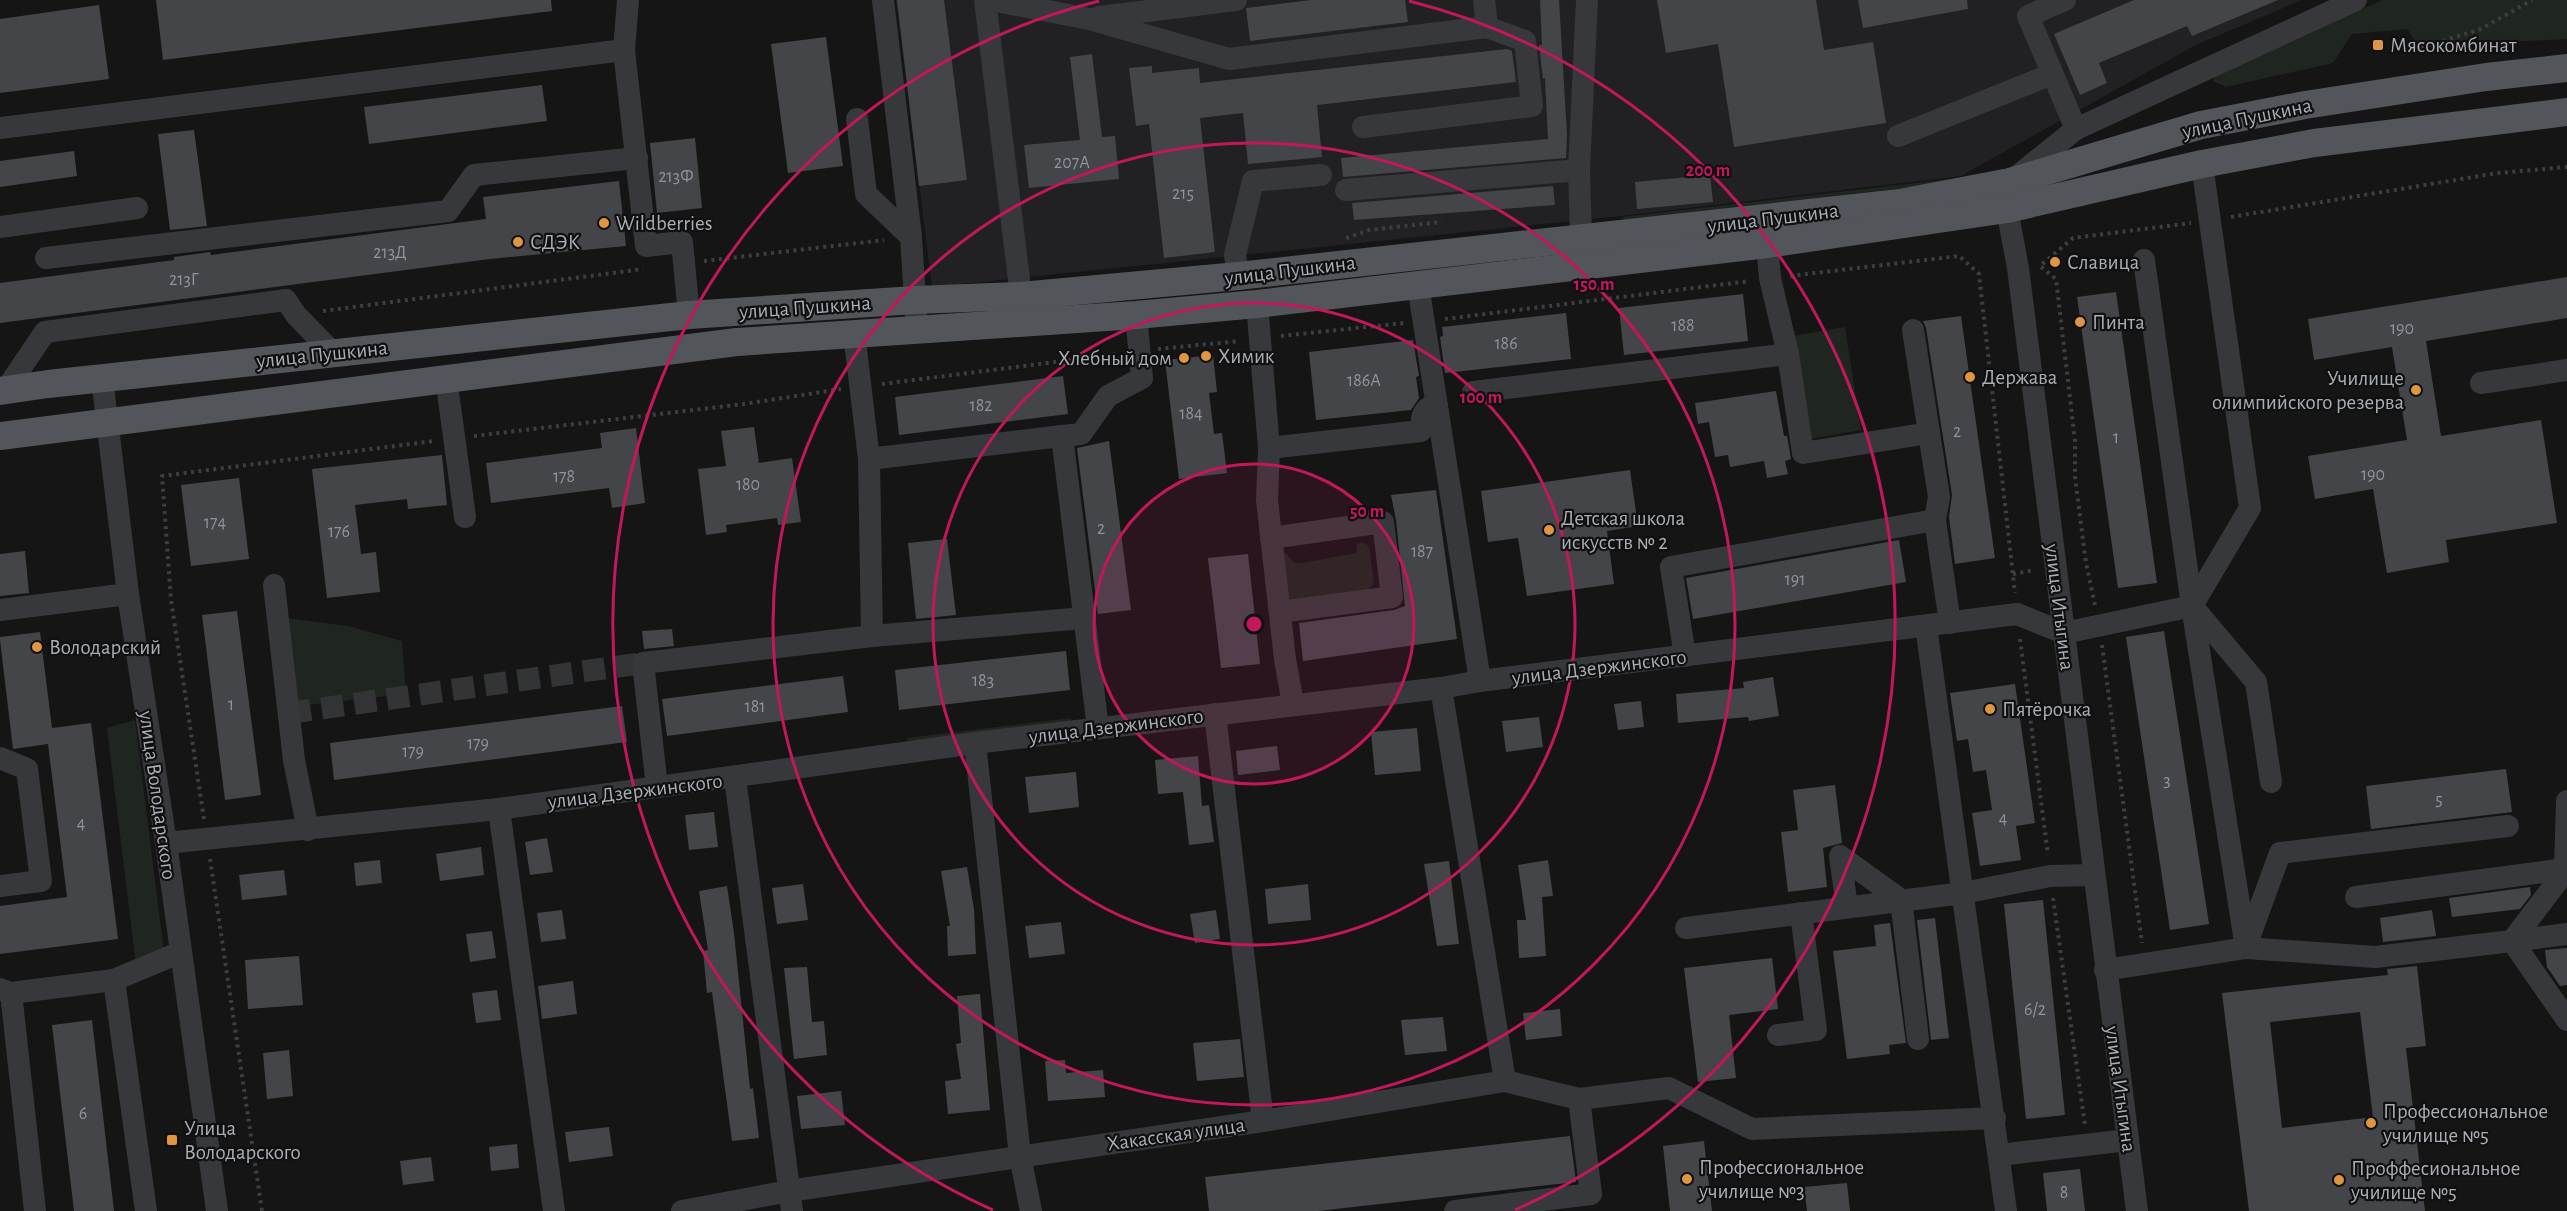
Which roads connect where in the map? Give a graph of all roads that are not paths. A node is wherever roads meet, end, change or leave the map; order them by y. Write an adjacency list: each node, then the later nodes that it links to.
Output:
1 (628, 0): 12 (street)
2 (883, 0): 29 (street)
3 (985, 0): 36 (street)
4 (991, 0): 10 (street)
5 (1236, 0): 10 (street)
6 (1484, 0): 11 (street)
7 (1587, 0): 23 (street)
8 (2065, 0): 14 (street)
9 (2356, 0): 19 (street)
10 (1089, 19): 11 (street)
11 (1486, 27): 17 (street)
12 (624, 50): 18 (street); 21 (street)
13 (2567, 68): 26 (main road, улица Пушкина)
14 (2052, 74): 19 (street); 20 (street)
15 (2567, 112): 22 (main road, улица Пушкина)
16 (857, 118): 29 (street)
17 (1363, 127)
18 (0, 128)
19 (2076, 129): 26 (street)
20 (1898, 136)
21 (637, 158): 32 (street); 39 (street)
22 (2202, 164): 26 (main road, улица Пушкина); 64 (street)
23 (1579, 170): 25 (street); 30 (street)
24 (1321, 175): 34 (street)
25 (1346, 190)
26 (2008, 195): 30 (main road, улица Пушкина); 31 (main road, улица Пушкина); 70 (street, улица Итыгина)
27 (137, 208): 28 (street)
28 (0, 227)
29 (911, 237): 37 (street)
30 (1581, 237): 34 (main road, улица Пушкина)
31 (1767, 244): 35 (main road, улица Пушкина); 45 (street)
32 (46, 258)
33 (2144, 260): 64 (street)
34 (1238, 276): 36 (main road, улица Пушкина)
35 (1418, 285): 38 (main road, улица Пушкина); 52 (street)
36 (1021, 296): 37 (main road, улица Пушкина)
37 (915, 300): 39 (main road, улица Пушкина); 41 (street)
38 (1257, 304): 40 (main road, улица Пушкина); 57 (street)
39 (688, 315): 44 (main road, улица Пушкина)
40 (1136, 315): 41 (main road, улица Пушкина); 56 (street)
41 (917, 328): 43 (main road, улица Пушкина)
42 (1913, 330): 54 (street)
43 (854, 333): 48 (main road, улица Пушкина); 58 (street)
44 (333, 353): 47 (main road, улица Пушкина); 50 (street)
45 (1788, 354): 51 (street); 54 (street)
46 (2567, 370): 49 (street)
47 (102, 378): 50 (main road, улица Пушкина); 53 (street, улица Володарского)
48 (446, 378): 53 (main road, улица Пушкина); 59 (street)
49 (2481, 383)
50 (3, 391)
51 (1473, 392)
52 (1437, 406): 57 (street); 73 (street)
53 (109, 424): 55 (main road, улица Пушкина); 63 (street, улица Володарского)
54 (1929, 433): 60 (street)
55 (0, 436)
56 (1062, 436): 58 (street); 67 (street)
57 (1269, 448): 61 (street)
58 (870, 459): 71 (street)
59 (465, 517)
60 (1935, 520): 68 (street); 72 (street)
61 (1271, 538): 66 (street); 66 (street)
62 (274, 585): 86 (street)
63 (128, 594): 65 (street); 87 (street, улица Володарского)
64 (2192, 606): 70 (street); 81 (street); 99 (street)
65 (0, 610)
66 (1280, 612): 75 (street)
67 (1084, 618): 71 (street); 77 (street)
68 (1950, 623): 69 (street, улица Дзержинского); 70 (street, улица Дзержинского)
69 (1926, 626): 72 (street, улица Дзержинского); 91 (street)
70 (2064, 633): 89 (street, улица Итыгина)
71 (872, 636): 82 (street)
72 (1685, 656): 73 (street, улица Дзержинского)
73 (1480, 681): 74 (street, улица Дзержинского)
74 (1441, 688): 75 (street, улица Дзержинского); 107 (street)
75 (1293, 704): 76 (street, улица Дзержинского)
76 (1215, 714): 77 (street, улица Дзержинского); 110 (street)
77 (1098, 728): 78 (street, улица Дзержинского)
78 (975, 743): 80 (street, улица Дзержинского); 113 (street)
79 (0, 758): 90 (street)
80 (735, 778): 82 (street, улица Дзержинского); 114 (street)
81 (2271, 782)
82 (657, 787): 84 (street, улица Дзержинского)
83 (2567, 801): 88 (street)
84 (499, 809): 86 (street, улица Дзержинского); 119 (street)
85 (2508, 826): 99 (street)
86 (308, 830): 87 (street, улица Дзержинского)
87 (166, 843): 100 (street, улица Володарского)
88 (2566, 869): 92 (street); 98 (street)
89 (2094, 875): 91 (street); 101 (street, улица Итыгина)
90 (0, 886)
91 (1963, 893): 93 (street); 109 (street)
92 (2356, 897)
93 (1900, 900): 94 (street); 94 (street); 106 (street)
94 (1847, 907): 95 (street)
95 (1801, 913): 96 (street); 105 (street)
96 (1686, 928)
97 (2567, 934): 98 (street)
98 (2511, 941): 99 (street); 104 (street)
99 (2246, 948): 101 (street)
100 (181, 952): 102 (street); 118 (street, улица Володарского)
101 (2105, 970): 111 (street, улица Итыгина)
102 (114, 980): 103 (street); 117 (street)
103 (5, 991): 116 (street)
104 (2567, 1020)
105 (1778, 1035)
106 (1918, 1039)
107 (1505, 1081): 108 (street, Хакасская улица); 110 (street, Хакасская улица)
108 (1579, 1100): 109 (street, Хакасская улица); 115 (street)
109 (1995, 1118): 112 (street)
110 (1263, 1121): 113 (street, Хакасская улица)
111 (2128, 1140): 112 (street); 124 (street, улица Итыгина)
112 (1999, 1155): 123 (street)
113 (1020, 1156): 114 (street, Хакасская улица); 121 (street)
114 (790, 1201): 120 (street, Хакасская улица)
115 (1542, 1207): 122 (street)
116 (34, 1211)
117 (146, 1211)
118 (217, 1211)
119 (554, 1211)
120 (682, 1211)
121 (1031, 1211)
122 (1455, 1211)
123 (2006, 1211)
124 (2137, 1211)

